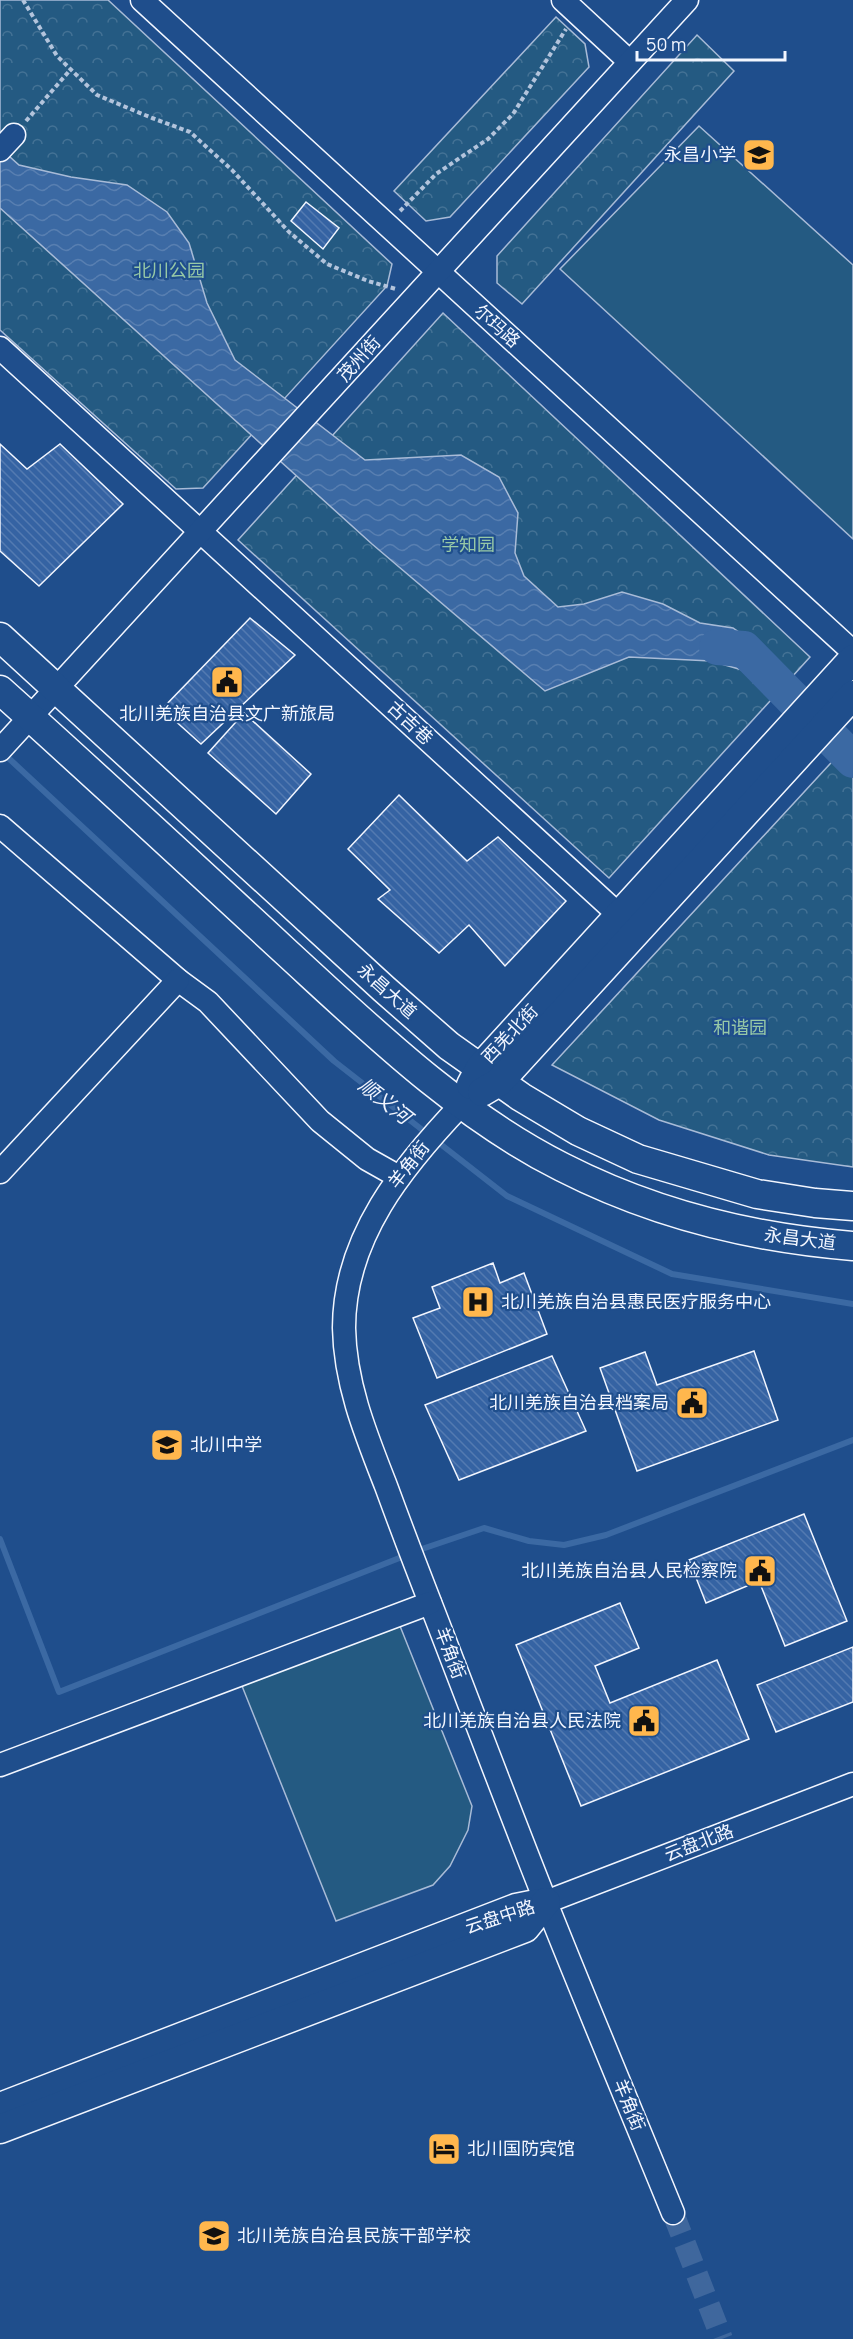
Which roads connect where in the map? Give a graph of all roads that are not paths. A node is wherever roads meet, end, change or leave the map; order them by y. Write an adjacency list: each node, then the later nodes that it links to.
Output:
1 (142, 0): 5 (street, 尔玛路)
2 (687, 0): 4 (street, 茂州街)
3 (571, 7): 4 (street)
4 (630, 62): 5 (street, 茂州街)
5 (438, 272): 7 (street, 茂州街); 9 (street, 尔玛路)
6 (0, 348): 7 (street, 古吉巷)
7 (201, 531): 11 (street, 茂州街); 17 (street, 古吉巷)
8 (0, 637): 11 (main road, 永昌大道)
9 (853, 652)
10 (853, 659): 13 (main road, 西羌北街)
11 (57, 688): 15 (street, 茂州街); 19 (main road, 永昌大道)
12 (0, 690): 15 (main road, 永昌大道)
13 (840, 697): 14 (main road, 西羌北街)
14 (802, 733): 17 (main road, 西羌北街); 19 (main road, 西羌北街)
15 (15, 734): 20 (main road, 永昌大道)
16 (0, 826): 18 (street)
17 (619, 915): 19 (main road, 西羌北街)
18 (178, 980): 21 (street); 22 (street)
19 (489, 1075): 20 (main road, 西羌北街); 23 (main road, 永昌大道)
20 (462, 1104): 21 (street, 羊角街); 24 (main road, 永昌大道)
21 (404, 1170): 25 (street, 羊角街)
22 (0, 1172)
23 (853, 1206)
24 (853, 1246)
25 (430, 1602): 26 (street); 28 (street, 羊角街)
26 (0, 1765)
27 (853, 1784): 28 (street, 云盘北路)
28 (546, 1902): 29 (main road, 云盘中路); 30 (main road, 云盘中路); 31 (street, 羊角街)
29 (0, 2107)
30 (0, 2129)
31 (673, 2213)

